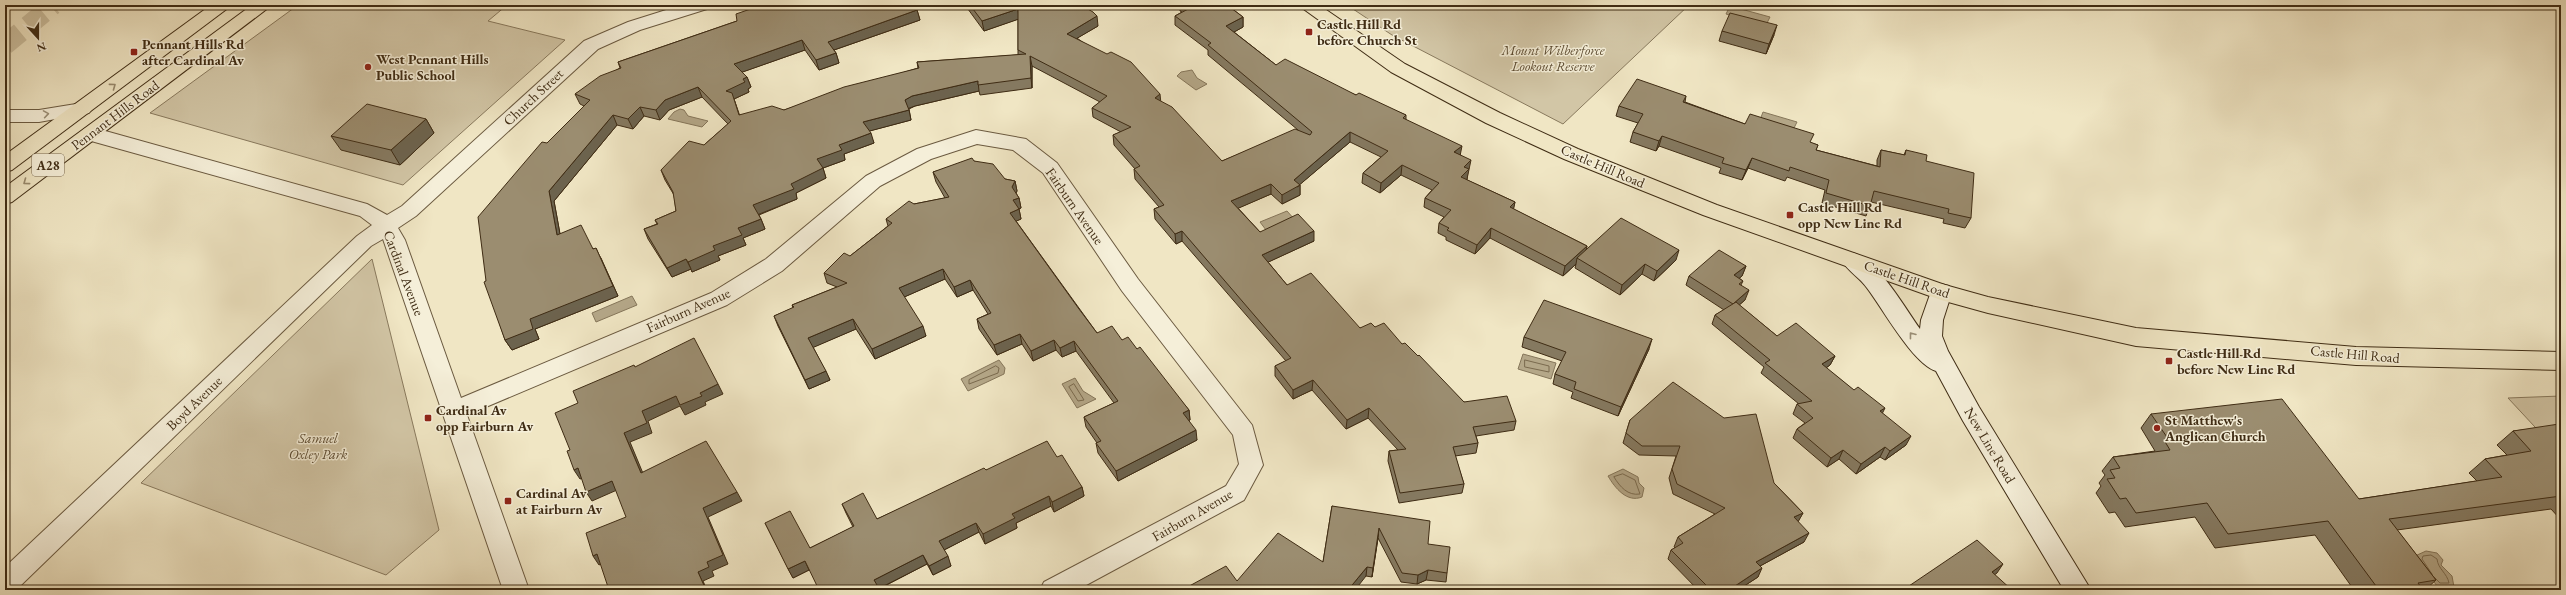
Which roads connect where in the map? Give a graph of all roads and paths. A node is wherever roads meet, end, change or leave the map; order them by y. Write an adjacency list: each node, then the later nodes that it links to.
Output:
1 (223, 5): 6 (main road, Pennant Hills Road / A28, one-way to 1)
2 (264, 5): 6 (main road, Pennant Hills Road)
3 (701, 5): 10 (street, Church Street)
4 (1307, 5): 11 (main road, Castle Hill Road)
5 (8, 117): 6 (street, Cardinal Avenue, one-way to 6); 7 (street, Cardinal Avenue)
6 (87, 122): 7 (main road, Pennant Hills Road / A28); 8 (main road, Pennant Hills Road); 9 (main road, Pennant Hills Road / A28, one-way to 9); 10 (street, Cardinal Avenue)
7 (45, 135): 8 (main road, Pennant Hills Road / A28)
8 (5, 164)
9 (5, 197)
10 (386, 225): 15 (street, Cardinal Avenue); 16 (street, Boyd Avenue)
11 (1853, 261): 12 (main road, Castle Hill Road); 14 (street, one-way to 11)
12 (1941, 292): 13 (main road, Castle Hill Road); 14 (street, New Line Road)
13 (2561, 361)
14 (1948, 374): 19 (street, New Line Road)
15 (454, 410): 17 (street, Cardinal Avenue); 18 (street, Fairburn Avenue)
16 (5, 584)
17 (516, 590)
18 (1053, 590)
19 (2078, 590)

